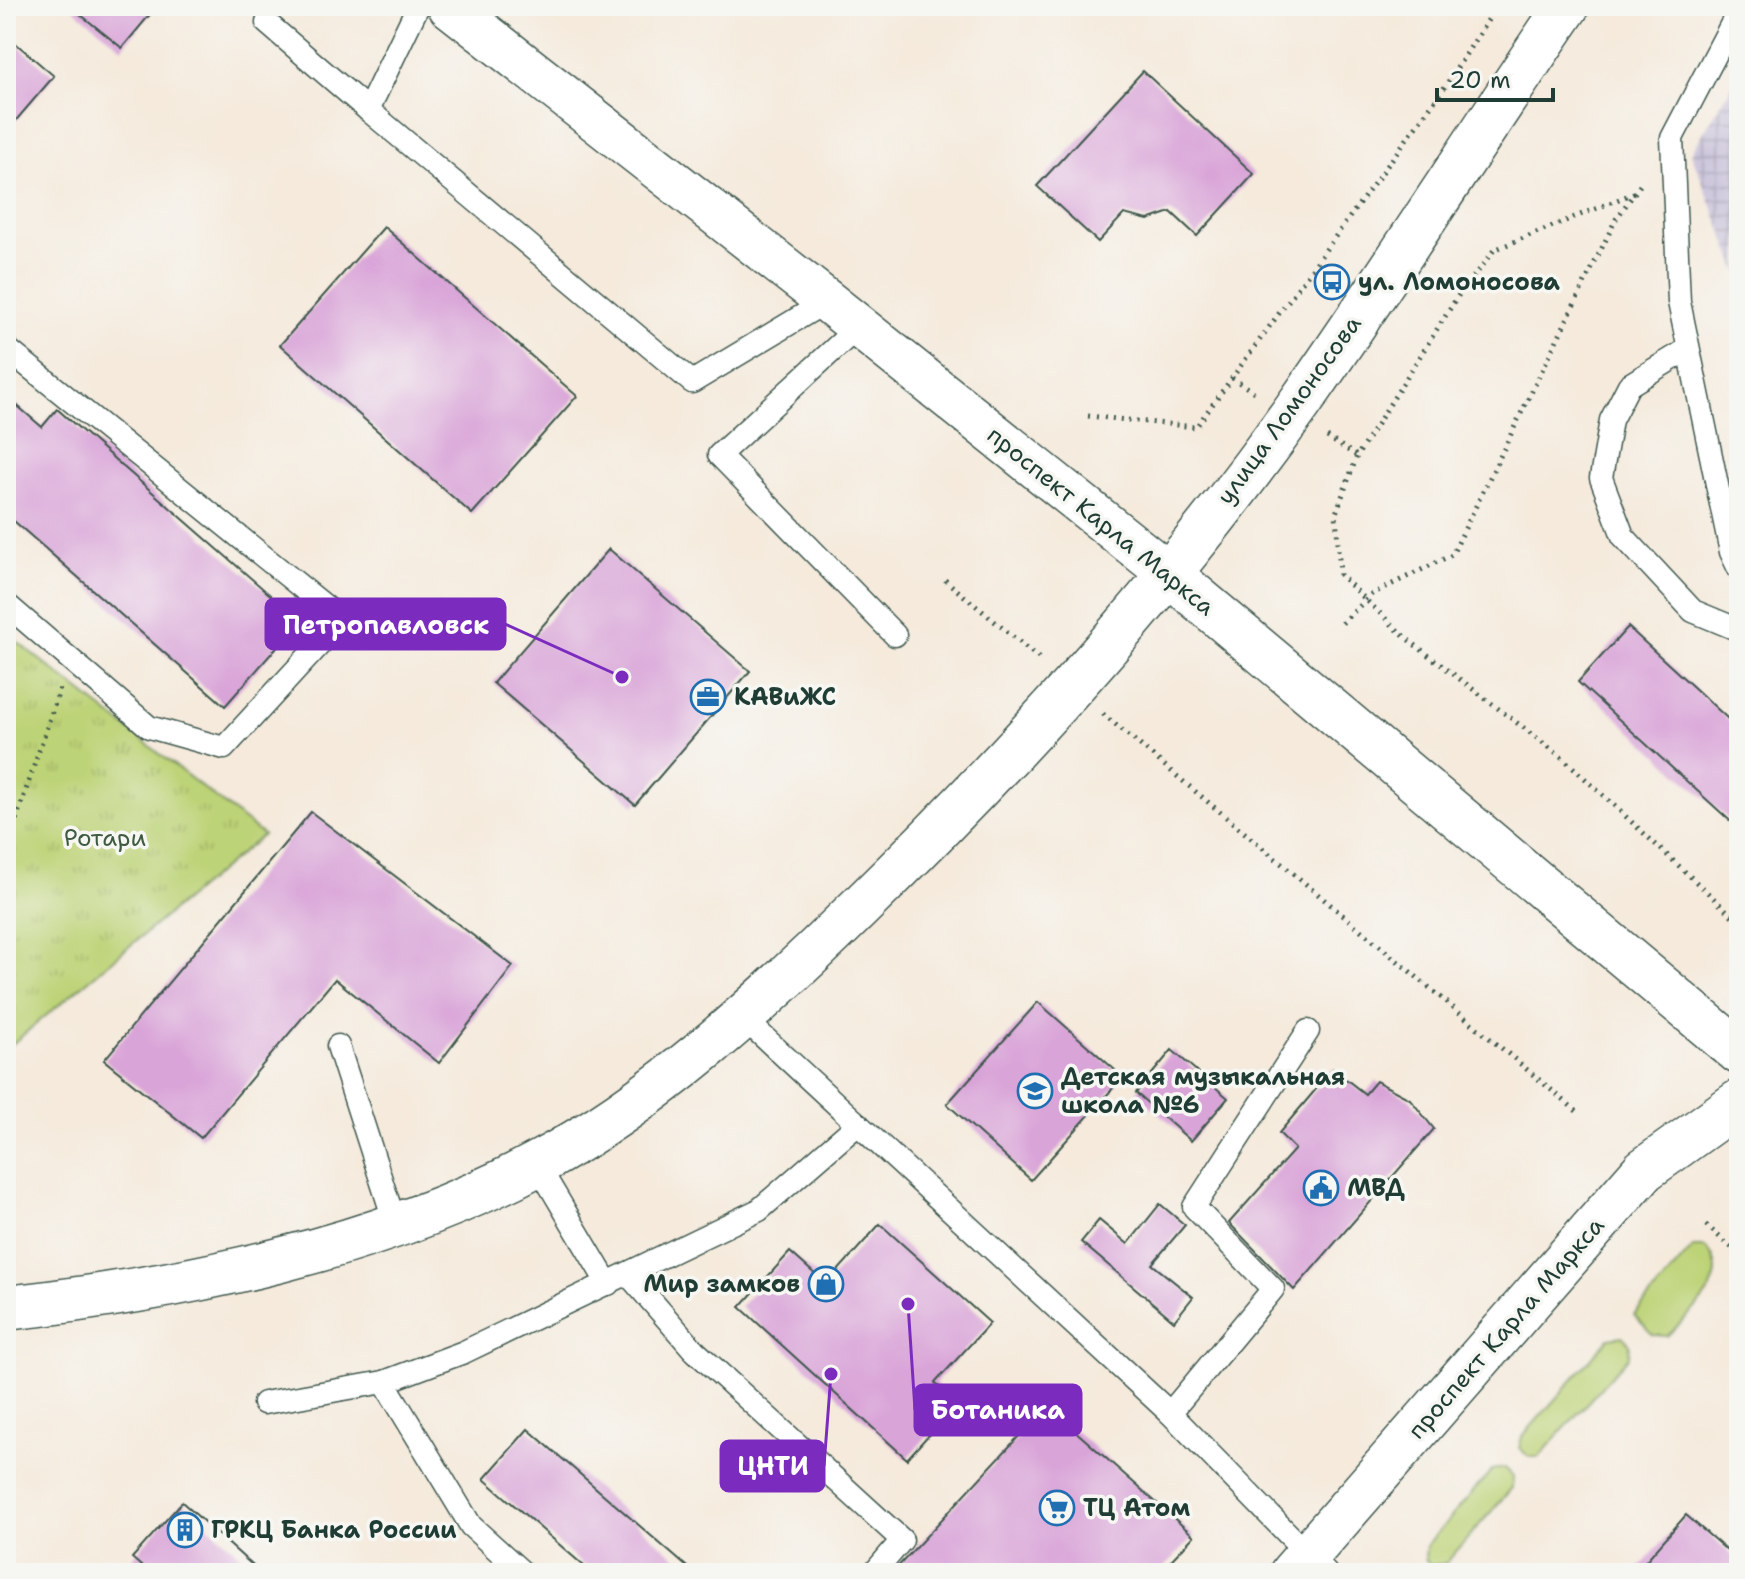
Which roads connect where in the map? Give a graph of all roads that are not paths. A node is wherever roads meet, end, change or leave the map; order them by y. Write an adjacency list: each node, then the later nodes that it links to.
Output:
1 (418, 6): 6 (lane)
2 (449, 6): 7 (street, проспект Карла Маркса)
3 (1567, 6): 11 (main road, улица Ломоносова)
4 (1739, 10): 9 (lane)
5 (267, 23): 6 (lane)
6 (368, 110): 7 (lane)
7 (843, 314): 11 (street, проспект Карла Маркса); 14 (lane)
8 (6, 348): 12 (lane)
9 (1688, 349): 10 (lane); 13 (lane)
10 (1736, 555)
11 (1169, 574): 15 (main road, улица Ломоносова); 18 (main road, проспект Карла Маркса)
12 (6, 604)
13 (1739, 630)
14 (895, 635)
15 (741, 1016): 20 (lane); 21 (main road, улица Ломоносова)
16 (1308, 1031): 28 (lane)
17 (338, 1046): 22 (lane)
18 (1739, 1052)
19 (1739, 1102): 29 (main road, проспект Карла Маркса)
20 (858, 1124): 23 (lane); 28 (lane)
21 (537, 1164): 22 (main road, улица Ломоносова); 24 (lane)
22 (395, 1223): 25 (main road, улица Ломоносова)
23 (628, 1274): 24 (lane); 31 (lane)
24 (608, 1284): 26 (lane)
25 (6, 1308)
26 (384, 1382): 27 (lane); 30 (lane)
27 (264, 1403)
28 (1170, 1413): 29 (lane)
29 (1308, 1567)
30 (523, 1573)
31 (874, 1573)

